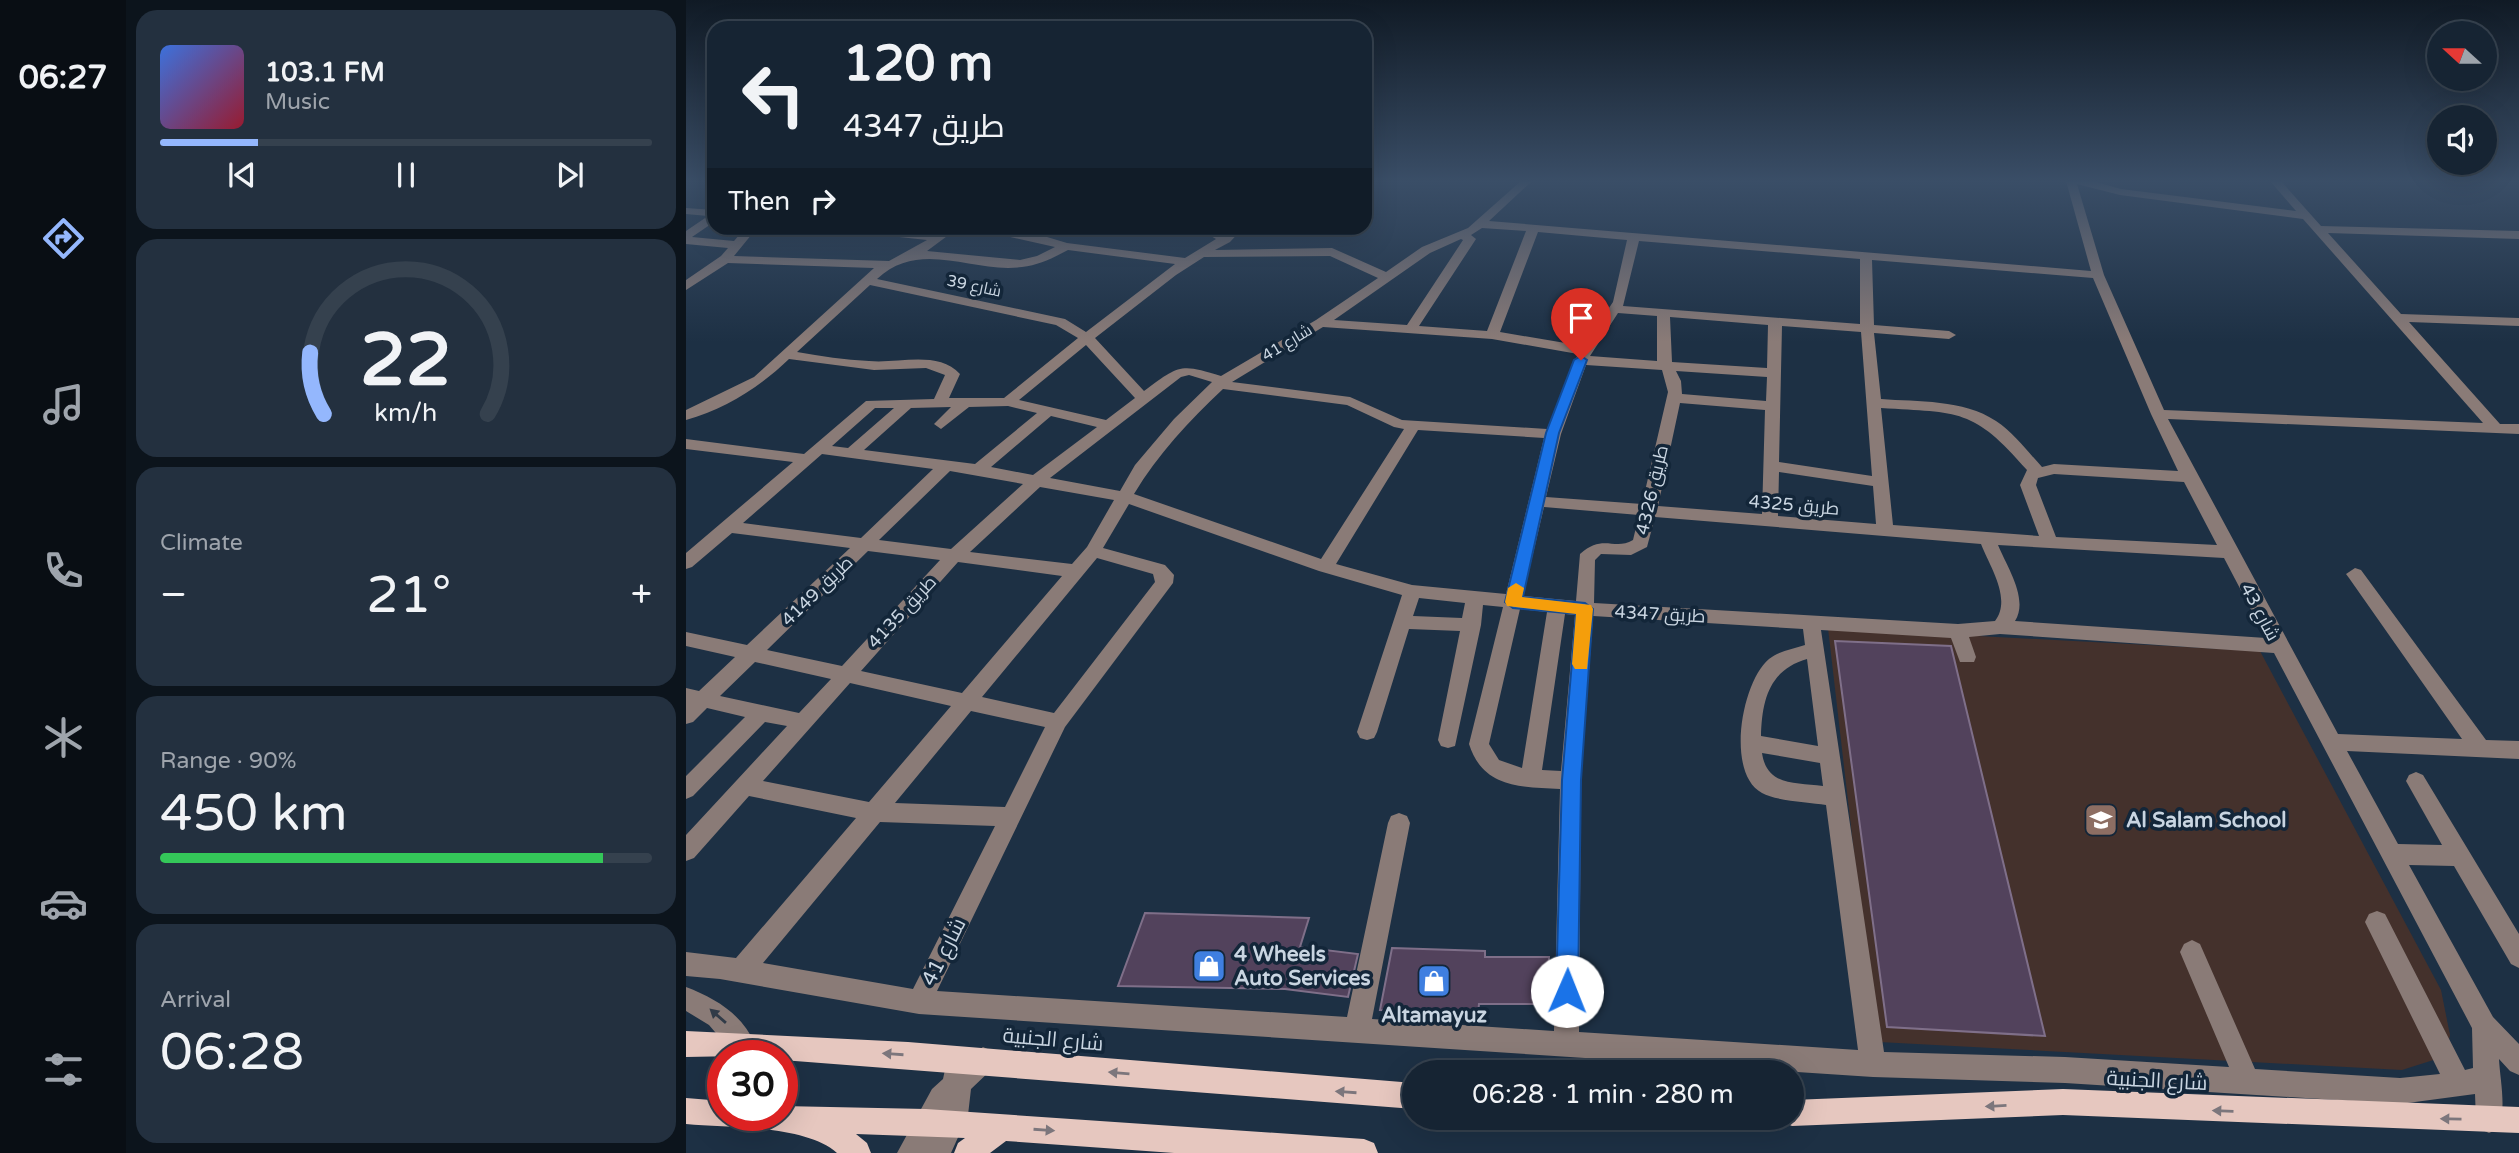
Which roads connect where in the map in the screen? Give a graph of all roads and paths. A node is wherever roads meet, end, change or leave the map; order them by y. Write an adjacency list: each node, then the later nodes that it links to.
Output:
1 (746, 235): 15 (street)
2 (911, 235): 13 (street)
3 (941, 235): 13 (street)
4 (1027, 235): 16 (street)
5 (1217, 235): 14 (street)
6 (1230, 235): 14 (street)
7 (1462, 235): 24 (street, شارع 41); 34 (street)
8 (1531, 235): 35 (street)
9 (1634, 235): 19 (street); 27 (street)
10 (2086, 235): 23 (street, شارع 43)
11 (2324, 235): 29 (street)
12 (686, 238): 15 (street)
13 (936, 238): 17 (street)
14 (1226, 239): 18 (street)
15 (738, 245): 20 (street)
16 (1066, 246): 17 (street); 21 (street)
17 (915, 254): 22 (street)
18 (1199, 254): 21 (street); 24 (street)
19 (1866, 255): 23 (street); 33 (street)
20 (725, 258): 22 (street); 26 (street)
21 (1186, 262): 37 (street)
22 (889, 265): 25 (street)
23 (2098, 275): 52 (street, شارع 43)
24 (1386, 277): 32 (street, شارع 41)
25 (868, 281): 37 (street, شارع 39); 38 (street)
26 (686, 286)
27 (1615, 309): 28 (street); 39 (street)
28 (1664, 313): 30 (street); 40 (street, طريق 4326)
29 (2396, 318): 31 (street); 57 (street)
30 (1774, 321): 33 (street); 41 (street)
31 (2519, 322)
32 (1321, 323): 34 (street); 42 (street, شارع 41)
33 (1867, 328): 36 (street); 46 (street)
34 (1410, 330): 35 (street)
35 (1492, 335): 39 (street)
36 (1948, 335)
37 (1086, 337): 44 (street, شارع 39); 45 (street)
38 (787, 355): 49 (street); 53 (street)
39 (1583, 355): 40 (street); 59 (street)
40 (1665, 363): 41 (street); 43 (street, طريق 4326)
41 (1774, 373): 50 (street)
42 (1221, 382): 44 (street); 56 (street); 70 (street, شارع 41)
43 (1673, 398): 50 (street); 72 (street, طريق 4326)
44 (1144, 399): 55 (street, طريق 4135)
45 (1008, 402): 47 (street); 51 (street)
46 (1874, 402): 66 (street); 69 (street)
47 (965, 403): 49 (street); 54 (street)
48 (907, 404): 49 (street); 61 (street); 62 (street)
49 (939, 404)
50 (1773, 406): 64 (street)
51 (1048, 411): 55 (street); 65 (street)
52 (2158, 414): 57 (street); 67 (street, شارع 43)
53 (686, 415)
54 (941, 425)
55 (1109, 425): 68 (street, طريق 4135)
56 (1413, 426): 59 (street); 83 (street)
57 (2497, 428): 58 (street)
58 (2519, 429)
59 (1553, 433): 71 (street)
60 (686, 444): 62 (street, طريق 4347)
61 (852, 453): 62 (street, طريق 4347); 63 (street, طريق 4347)
62 (812, 454): 74 (street)
63 (947, 465): 65 (street, طريق 4347); 78 (street, طريق 4149)
64 (1770, 466): 69 (street); 73 (street)
65 (978, 470): 68 (street, طريق 4347)
66 (2037, 471): 67 (street); 77 (street)
67 (2189, 477): 80 (street, شارع 43)
68 (1037, 480): 70 (street, طريق 4347); 81 (street, طريق 4135)
69 (1881, 482): 75 (street)
70 (1125, 498): 79 (street, شارع 41); 83 (street, طريق 4347)
71 (1535, 501): 72 (street, طريق 4325); 88 (street)
72 (1647, 511): 73 (street, طريق 4325); 90 (street, طريق 4326)
73 (1770, 522): 75 (street, طريق 4325)
74 (729, 527): 78 (street); 82 (street)
75 (1885, 531): 76 (street, طريق 4325)
76 (1987, 539): 77 (street, طريق 4325); 94 (street)
77 (2050, 542): 80 (street, طريق 4325)
78 (865, 544): 81 (street); 99 (street, طريق 4149)
79 (1093, 551): 84 (street, شارع 41); 107 (street, شارع 41)
80 (2227, 552): 97 (street, شارع 43)
81 (954, 556): 84 (street); 101 (street, طريق 4135)
82 (686, 564)
83 (1325, 567): 86 (street, طريق 4347)
84 (1075, 571): 103 (street, شارع 41)
85 (2355, 574): 112 (street)
86 (1412, 591): 87 (street, طريق 4347); 91 (street)
87 (1475, 598): 88 (street, طريق 4347); 93 (street)
88 (1513, 602): 89 (street, طريق 4347); 115 (street)
89 (1557, 606): 90 (street, طريق 4347); 115 (street)
90 (1585, 609): 92 (street, طريق 4347); 116 (street, طريق 4326)
91 (1403, 622): 93 (street); 108 (street)
92 (1811, 623): 95 (street, طريق 4347); 98 (street)
93 (1472, 625): 109 (street)
94 (2000, 627): 95 (street, طريق 4347); 97 (street, طريق 4347)
95 (1958, 631): 100 (street)
96 (686, 639): 99 (street)
97 (2278, 646): 110 (street, شارع 43)
98 (1814, 650): 111 (street); 114 (street)
99 (753, 652): 101 (street); 102 (street, طريق 4149)
100 (1967, 657)
101 (845, 675): 103 (street); 106 (street, طريق 4135)
102 (695, 698): 104 (street); 105 (street, طريق 4149)
103 (966, 701): 107 (street); 121 (street, شارع 41)
104 (760, 714): 106 (street); 119 (street)
105 (686, 716)
106 (804, 722): 118 (street, طريق 4135)
107 (1058, 722): 122 (street, شارع 41)
108 (1367, 732)
109 (1448, 740)
110 (2332, 742): 112 (street); 125 (street, شارع 43)
111 (1751, 743): 114 (street); 120 (street)
112 (2481, 749): 113 (street)
113 (2519, 750)
114 (1829, 756): 120 (street)
115 (1531, 777): 116 (street)
116 (1572, 780): 137 (street, طريق 4326)
117 (2416, 781): 126 (street)
118 (747, 787): 121 (street); 124 (street, طريق 4135)
119 (686, 790)
120 (1835, 797): 143 (street)
121 (873, 813): 122 (street); 131 (street, شارع 41)
122 (1012, 817): 133 (street, شارع 41)
123 (1399, 823): 135 (street)
124 (686, 851)
125 (2391, 854): 126 (street); 134 (street, شارع 43)
126 (2460, 856): 129 (street)
127 (2377, 922): 147 (street)
128 (2192, 952): 146 (street)
129 (2519, 956)
130 (686, 964): 131 (street, شارع 41)
131 (741, 971): 133 (street, شارع 41)
132 (686, 999): 136 (street, one-way to 132)
133 (919, 1002): 135 (street)
134 (2484, 1027): 142 (street, شارع 43); 145 (street, شارع 43)
135 (1357, 1029): 137 (street)
136 (739, 1040)
137 (1566, 1043): 143 (street)
138 (686, 1044): 139 (main road)
139 (707, 1044)
140 (798, 1051): 144 (main road, one-way to 140)
141 (983, 1060): 144 (street); 148 (main road, شارع الجنبية, one-way to 141)
142 (2519, 1062)
143 (1873, 1064): 146 (street)
144 (954, 1070): 156 (street)
145 (2489, 1078): 147 (street); 153 (street, شارع 43)
146 (2248, 1082): 147 (street)
147 (2459, 1084)
148 (1402, 1095)
149 (686, 1111): 150 (main road)
150 (707, 1113)
151 (1804, 1113): 153 (main road, شارع الجنبية, one-way to 151)
152 (798, 1120): 156 (main road)
153 (2489, 1120): 154 (main road, شارع الجنبية)
154 (2519, 1120)
155 (798, 1121): 158 (main road)
156 (939, 1123): 157 (main road); 159 (street); 160 (street)
157 (1002, 1127): 161 (main road); 162 (main road, one-way to 162)
158 (857, 1153)
159 (911, 1153)
160 (937, 1153)
161 (968, 1153)
162 (1364, 1153)

